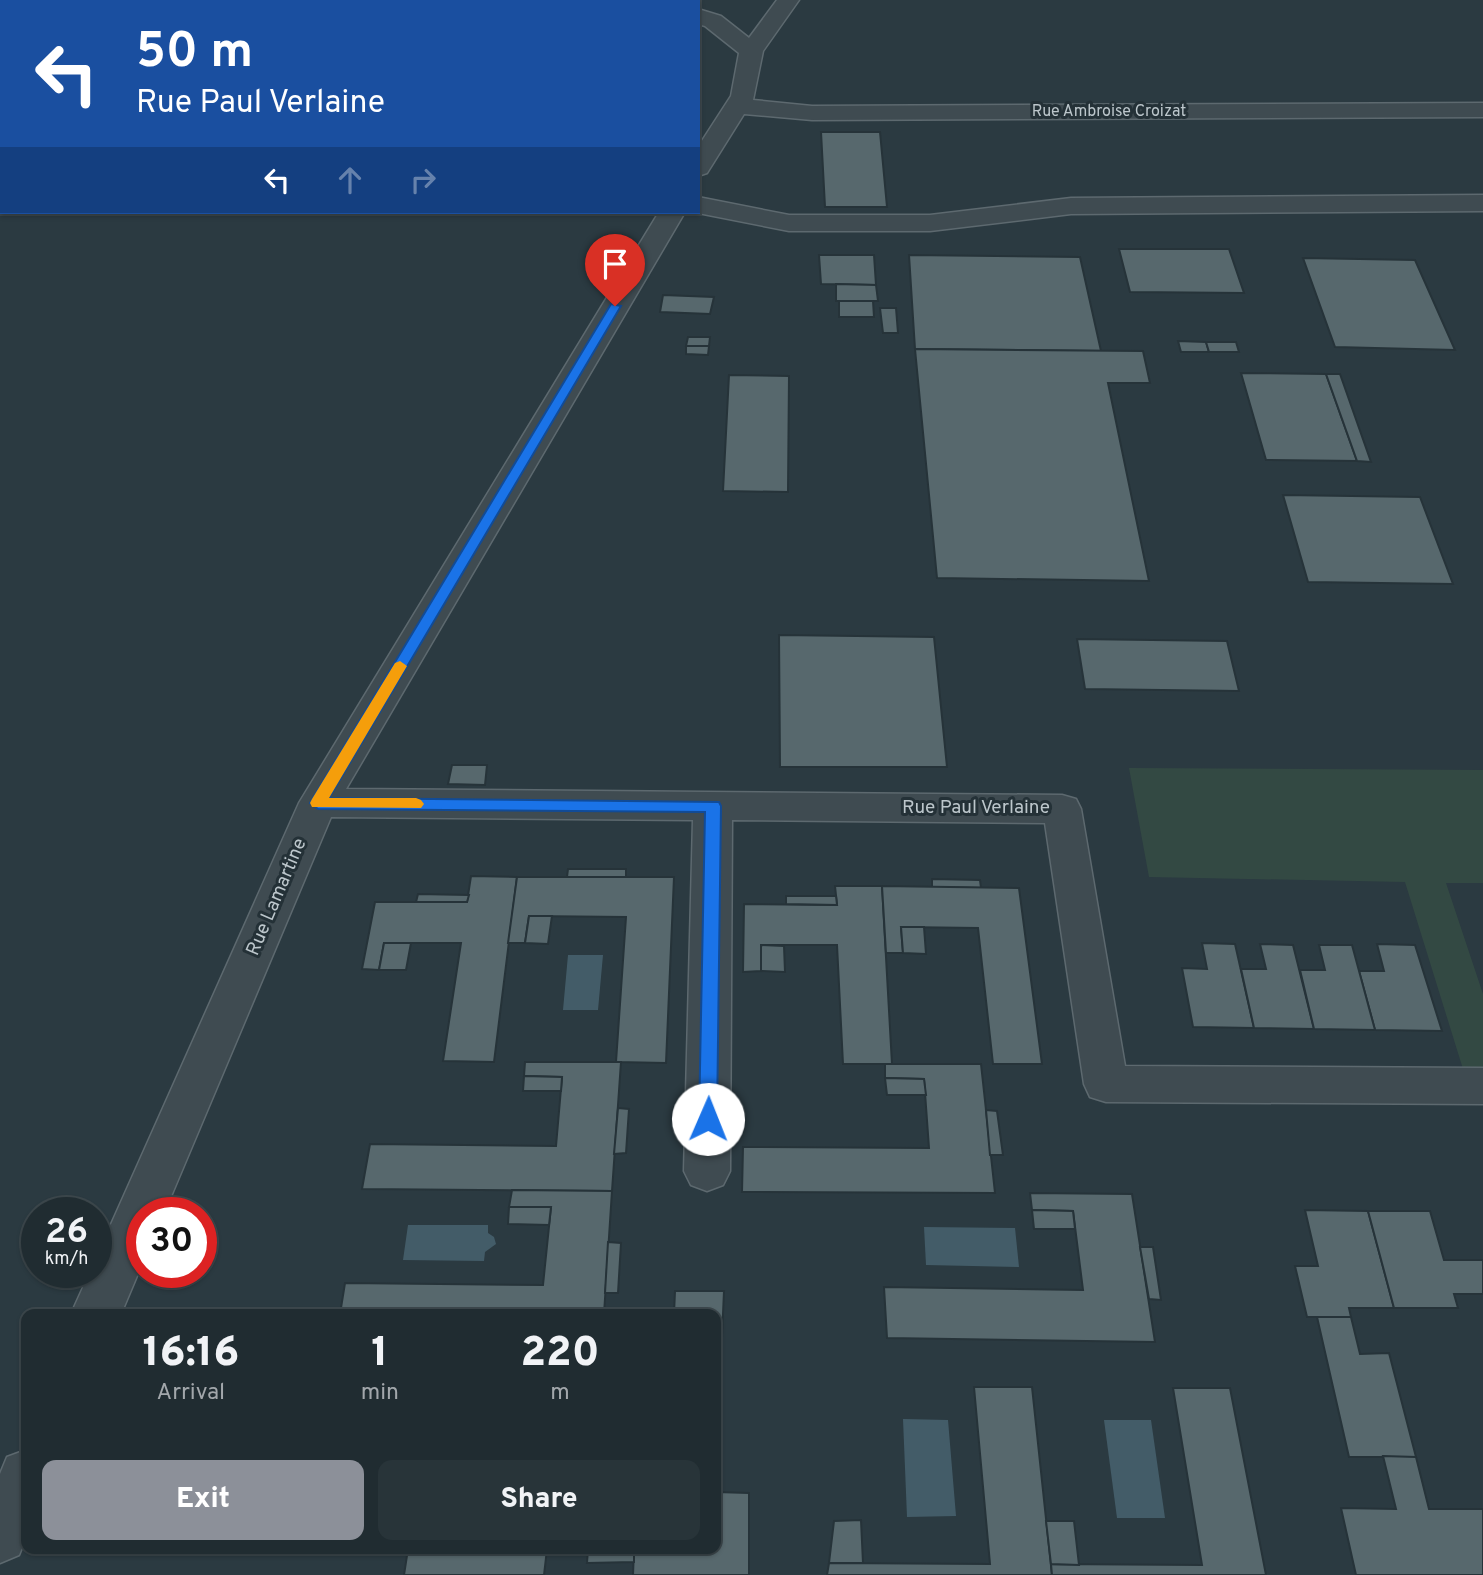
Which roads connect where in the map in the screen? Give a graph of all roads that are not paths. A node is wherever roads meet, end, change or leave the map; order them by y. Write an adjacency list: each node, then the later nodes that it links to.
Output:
1 (788, 0): 3 (street)
2 (700, 17): 3 (street)
3 (751, 51): 4 (street)
4 (735, 106): 5 (street, Rue Ambroise Croizat); 6 (street)
5 (1483, 110)
6 (700, 165)
7 (1483, 203): 8 (street)
8 (700, 205)
9 (671, 214): 10 (street, Rue Lamartine)
10 (318, 803): 11 (street, Rue Paul Verlaine); 14 (street, Rue Lamartine)
11 (713, 806): 12 (street, Rue Paul Verlaine); 13 (street)
12 (1483, 1086)
13 (707, 1171)
14 (98, 1309)
15 (21, 1487): 16 (street)
16 (0, 1536)

